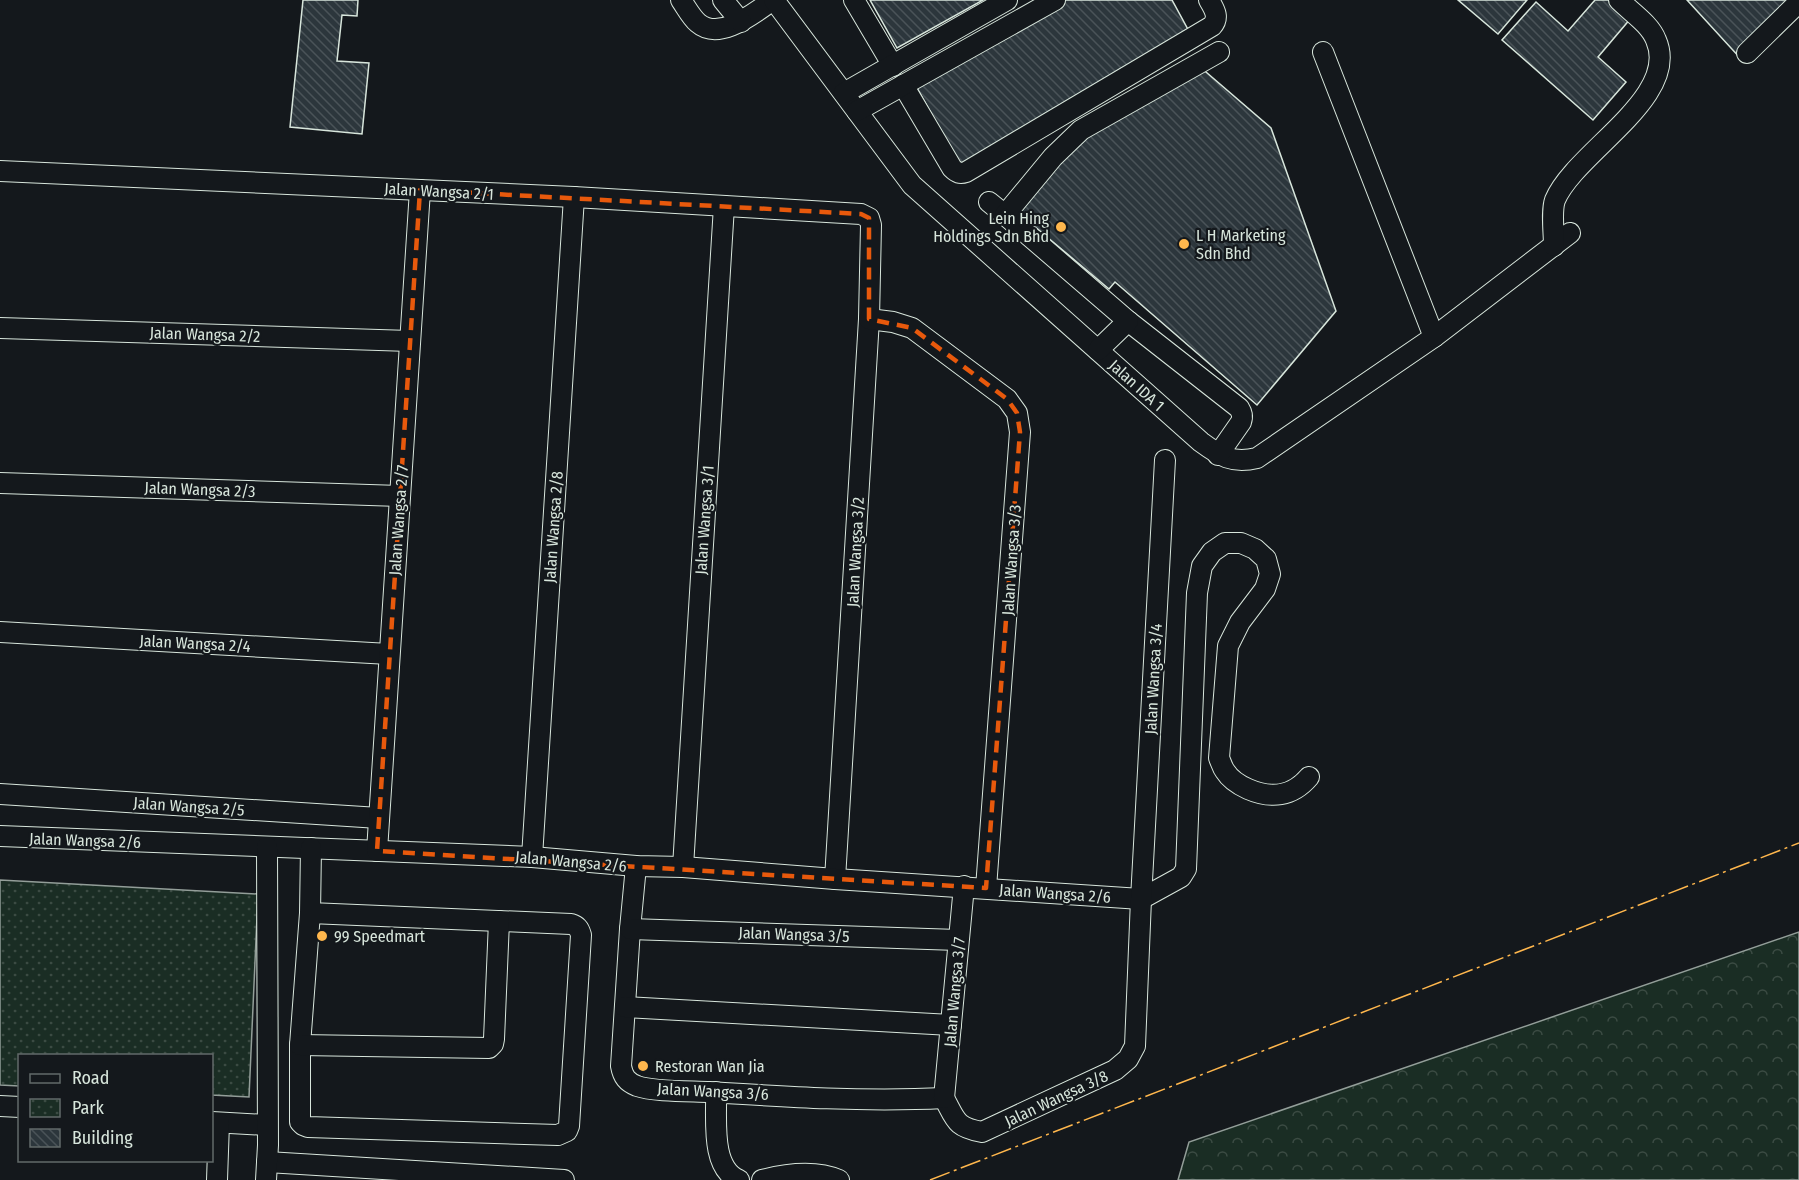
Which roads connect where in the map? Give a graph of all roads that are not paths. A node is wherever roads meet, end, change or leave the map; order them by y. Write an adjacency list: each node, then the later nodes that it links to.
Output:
1 (681, 0): 10 (street)
2 (723, 0): 10 (street)
3 (774, 0): 10 (street); 16 (street, Jalan IDA 1)
4 (854, 0): 14 (street)
5 (1007, 0): 14 (street)
6 (1055, 0): 15 (street)
7 (1209, 0): 15 (street)
8 (1618, 0): 26 (street)
9 (1799, 2): 13 (street)
10 (741, 22)
11 (1219, 52): 23 (street)
12 (1323, 52): 30 (street)
13 (1747, 53)
14 (893, 66): 16 (street)
15 (903, 85): 17 (street)
16 (844, 93): 17 (street, Jalan IDA 1)
17 (857, 111): 32 (street, Jalan IDA 1)
18 (0, 171): 19 (street, Jalan Wangsa 2/1)
19 (420, 190): 20 (street, Jalan Wangsa 2/1); 31 (street, Jalan Wangsa 2/7)
20 (574, 197): 22 (street, Jalan Wangsa 2/1); 46 (street, Jalan Wangsa 2/8)
21 (989, 202): 23 (street)
22 (724, 206): 24 (street, Jalan Wangsa 2/1); 48 (street, Jalan Wangsa 3/1)
23 (1005, 215): 28 (street)
24 (871, 225): 27 (street, Jalan Wangsa 3/2)
25 (1570, 233): 26 (street, Jalan IDA 1)
26 (1554, 246): 30 (street, Jalan IDA 1)
27 (869, 319): 49 (street, Jalan Wangsa 3/2); 51 (street, Jalan Wangsa 3/3)
28 (1128, 321): 32 (street); 33 (street)
29 (0, 328): 31 (street, Jalan Wangsa 2/2)
30 (1434, 337): 33 (street, Jalan IDA 1)
31 (410, 341): 36 (street, Jalan Wangsa 2/7)
32 (1098, 350): 33 (street, Jalan IDA 1)
33 (1218, 454)
34 (1165, 460): 52 (street, Jalan Wangsa 3/4)
35 (0, 483): 36 (street, Jalan Wangsa 2/3)
36 (400, 496): 38 (street, Jalan Wangsa 2/7)
37 (0, 632): 38 (street, Jalan Wangsa 2/4)
38 (389, 654): 41 (street, Jalan Wangsa 2/7)
39 (1309, 777): 52 (street)
40 (0, 794): 41 (street, Jalan Wangsa 2/5)
41 (379, 818): 45 (street, Jalan Wangsa 2/7)
42 (0, 836): 43 (street, Jalan Wangsa 2/6)
43 (267, 847): 44 (street, Jalan Wangsa 2/6); 65 (street)
44 (311, 848): 45 (street, Jalan Wangsa 2/6); 53 (street)
45 (377, 851): 46 (street, Jalan Wangsa 2/6)
46 (532, 857): 47 (street, Jalan Wangsa 2/6)
47 (636, 866): 48 (street, Jalan Wangsa 2/6); 55 (street, Jalan Wangsa 3/6)
48 (683, 867): 49 (street, Jalan Wangsa 2/6)
49 (835, 879): 50 (street, Jalan Wangsa 2/6)
50 (964, 886): 51 (street, Jalan Wangsa 2/6); 56 (street, Jalan Wangsa 3/7)
51 (986, 888): 52 (street, Jalan Wangsa 2/6)
52 (1141, 899): 61 (street, Jalan Wangsa 3/8)
53 (310, 913): 54 (street); 59 (street)
54 (499, 921): 59 (street); 59 (street)
55 (630, 929): 56 (street, Jalan Wangsa 3/5); 57 (street, Jalan Wangsa 3/6)
56 (958, 940): 58 (street, Jalan Wangsa 3/7)
57 (624, 1007): 58 (street); 60 (street, Jalan Wangsa 3/6)
58 (951, 1025): 61 (street, Jalan Wangsa 3/7)
59 (300, 1045)
60 (716, 1092): 61 (street, Jalan Wangsa 3/6); 69 (street)
61 (944, 1098)
62 (0, 1106): 63 (street)
63 (18, 1107)
64 (215, 1122): 65 (street); 67 (street)
65 (267, 1125): 66 (street)
66 (267, 1171): 68 (street)
67 (217, 1180)
68 (564, 1180)
69 (739, 1180)
70 (762, 1180): 71 (street)
71 (839, 1180)

